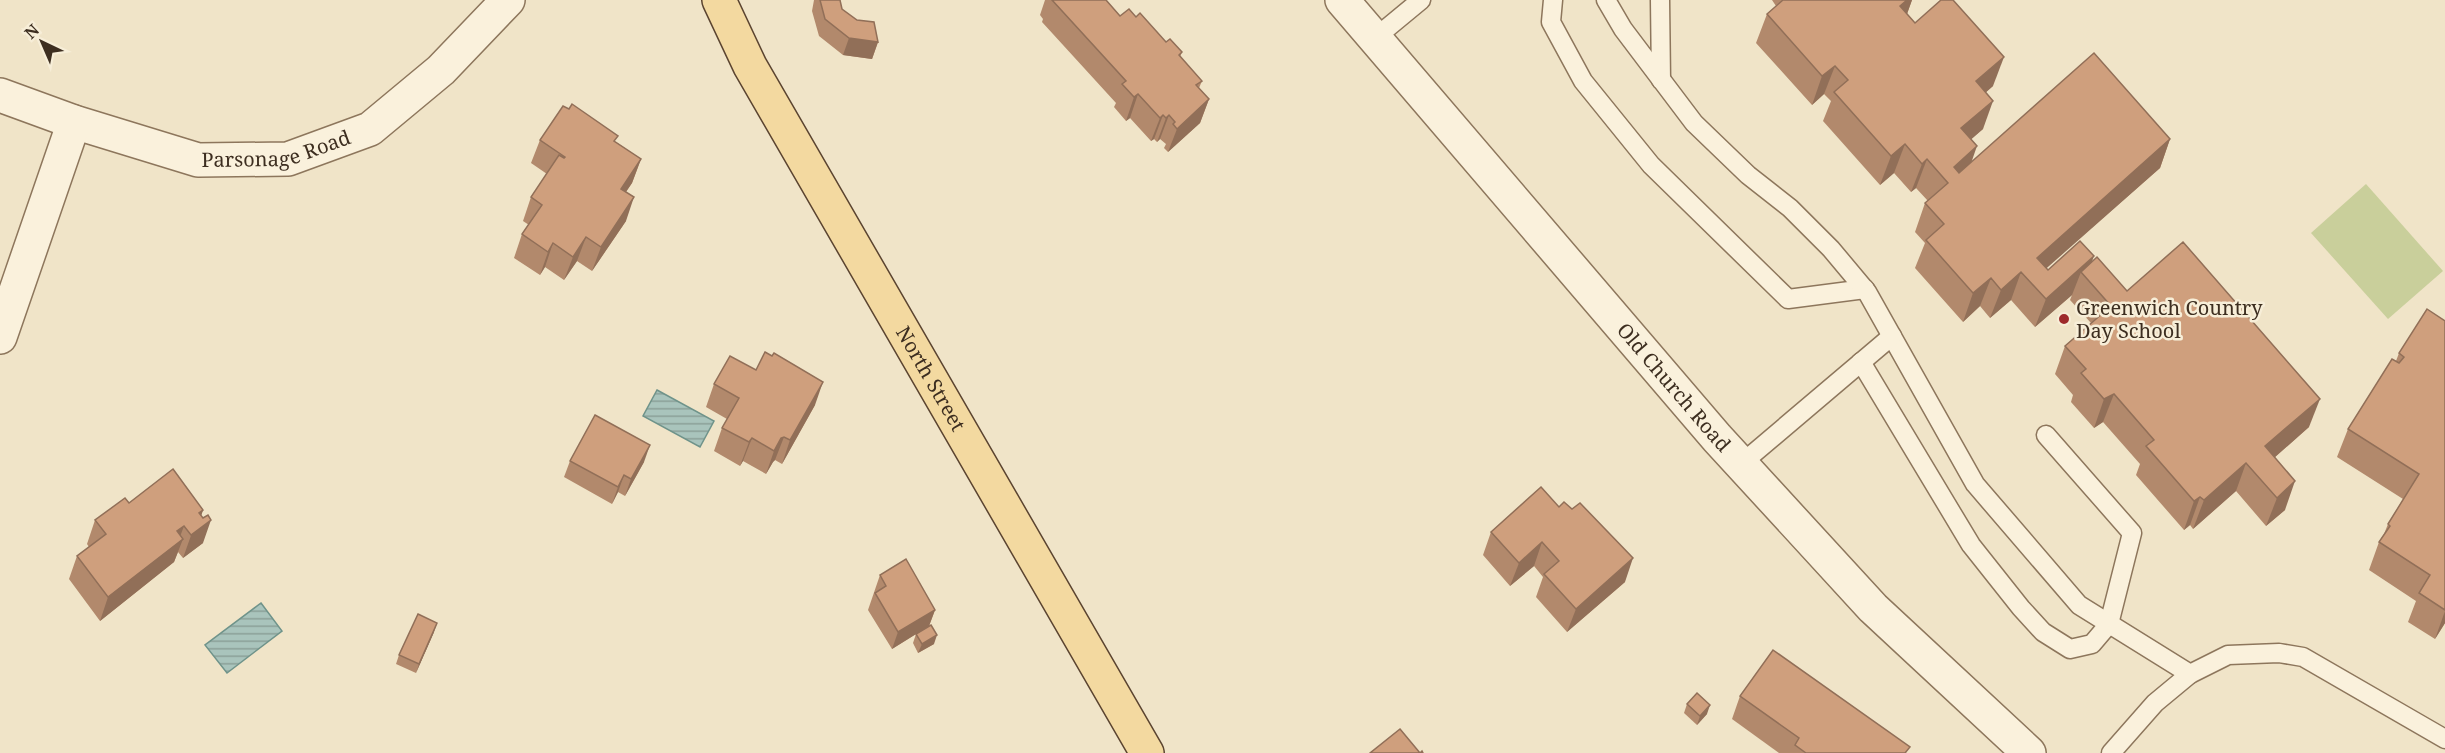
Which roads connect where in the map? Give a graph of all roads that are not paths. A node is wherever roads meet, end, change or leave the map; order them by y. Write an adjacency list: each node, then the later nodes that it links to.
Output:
1 (508, 0): 11 (street, Parsonage Road)
2 (719, 0): 21 (main road, North Street)
3 (1341, 0): 8 (street, Old Church Road)
4 (1420, 0): 8 (lane)
5 (1553, 0): 12 (lane)
6 (1606, 0): 9 (lane)
7 (1660, 0): 9 (lane)
8 (1375, 38): 17 (street, Old Church Road)
9 (1661, 80): 12 (lane)
10 (0, 95): 11 (street, Parsonage Road)
11 (74, 122): 14 (street)
12 (1865, 289): 13 (lane)
13 (1892, 336): 15 (lane); 18 (lane)
14 (0, 337)
15 (1861, 362): 17 (lane); 18 (lane)
16 (2046, 435): 18 (lane)
17 (1741, 464): 22 (street, Old Church Road)
18 (2109, 624): 19 (lane)
19 (2190, 674): 20 (lane); 23 (lane)
20 (2445, 739)
21 (1147, 753)
22 (2029, 753)
23 (2111, 753)

